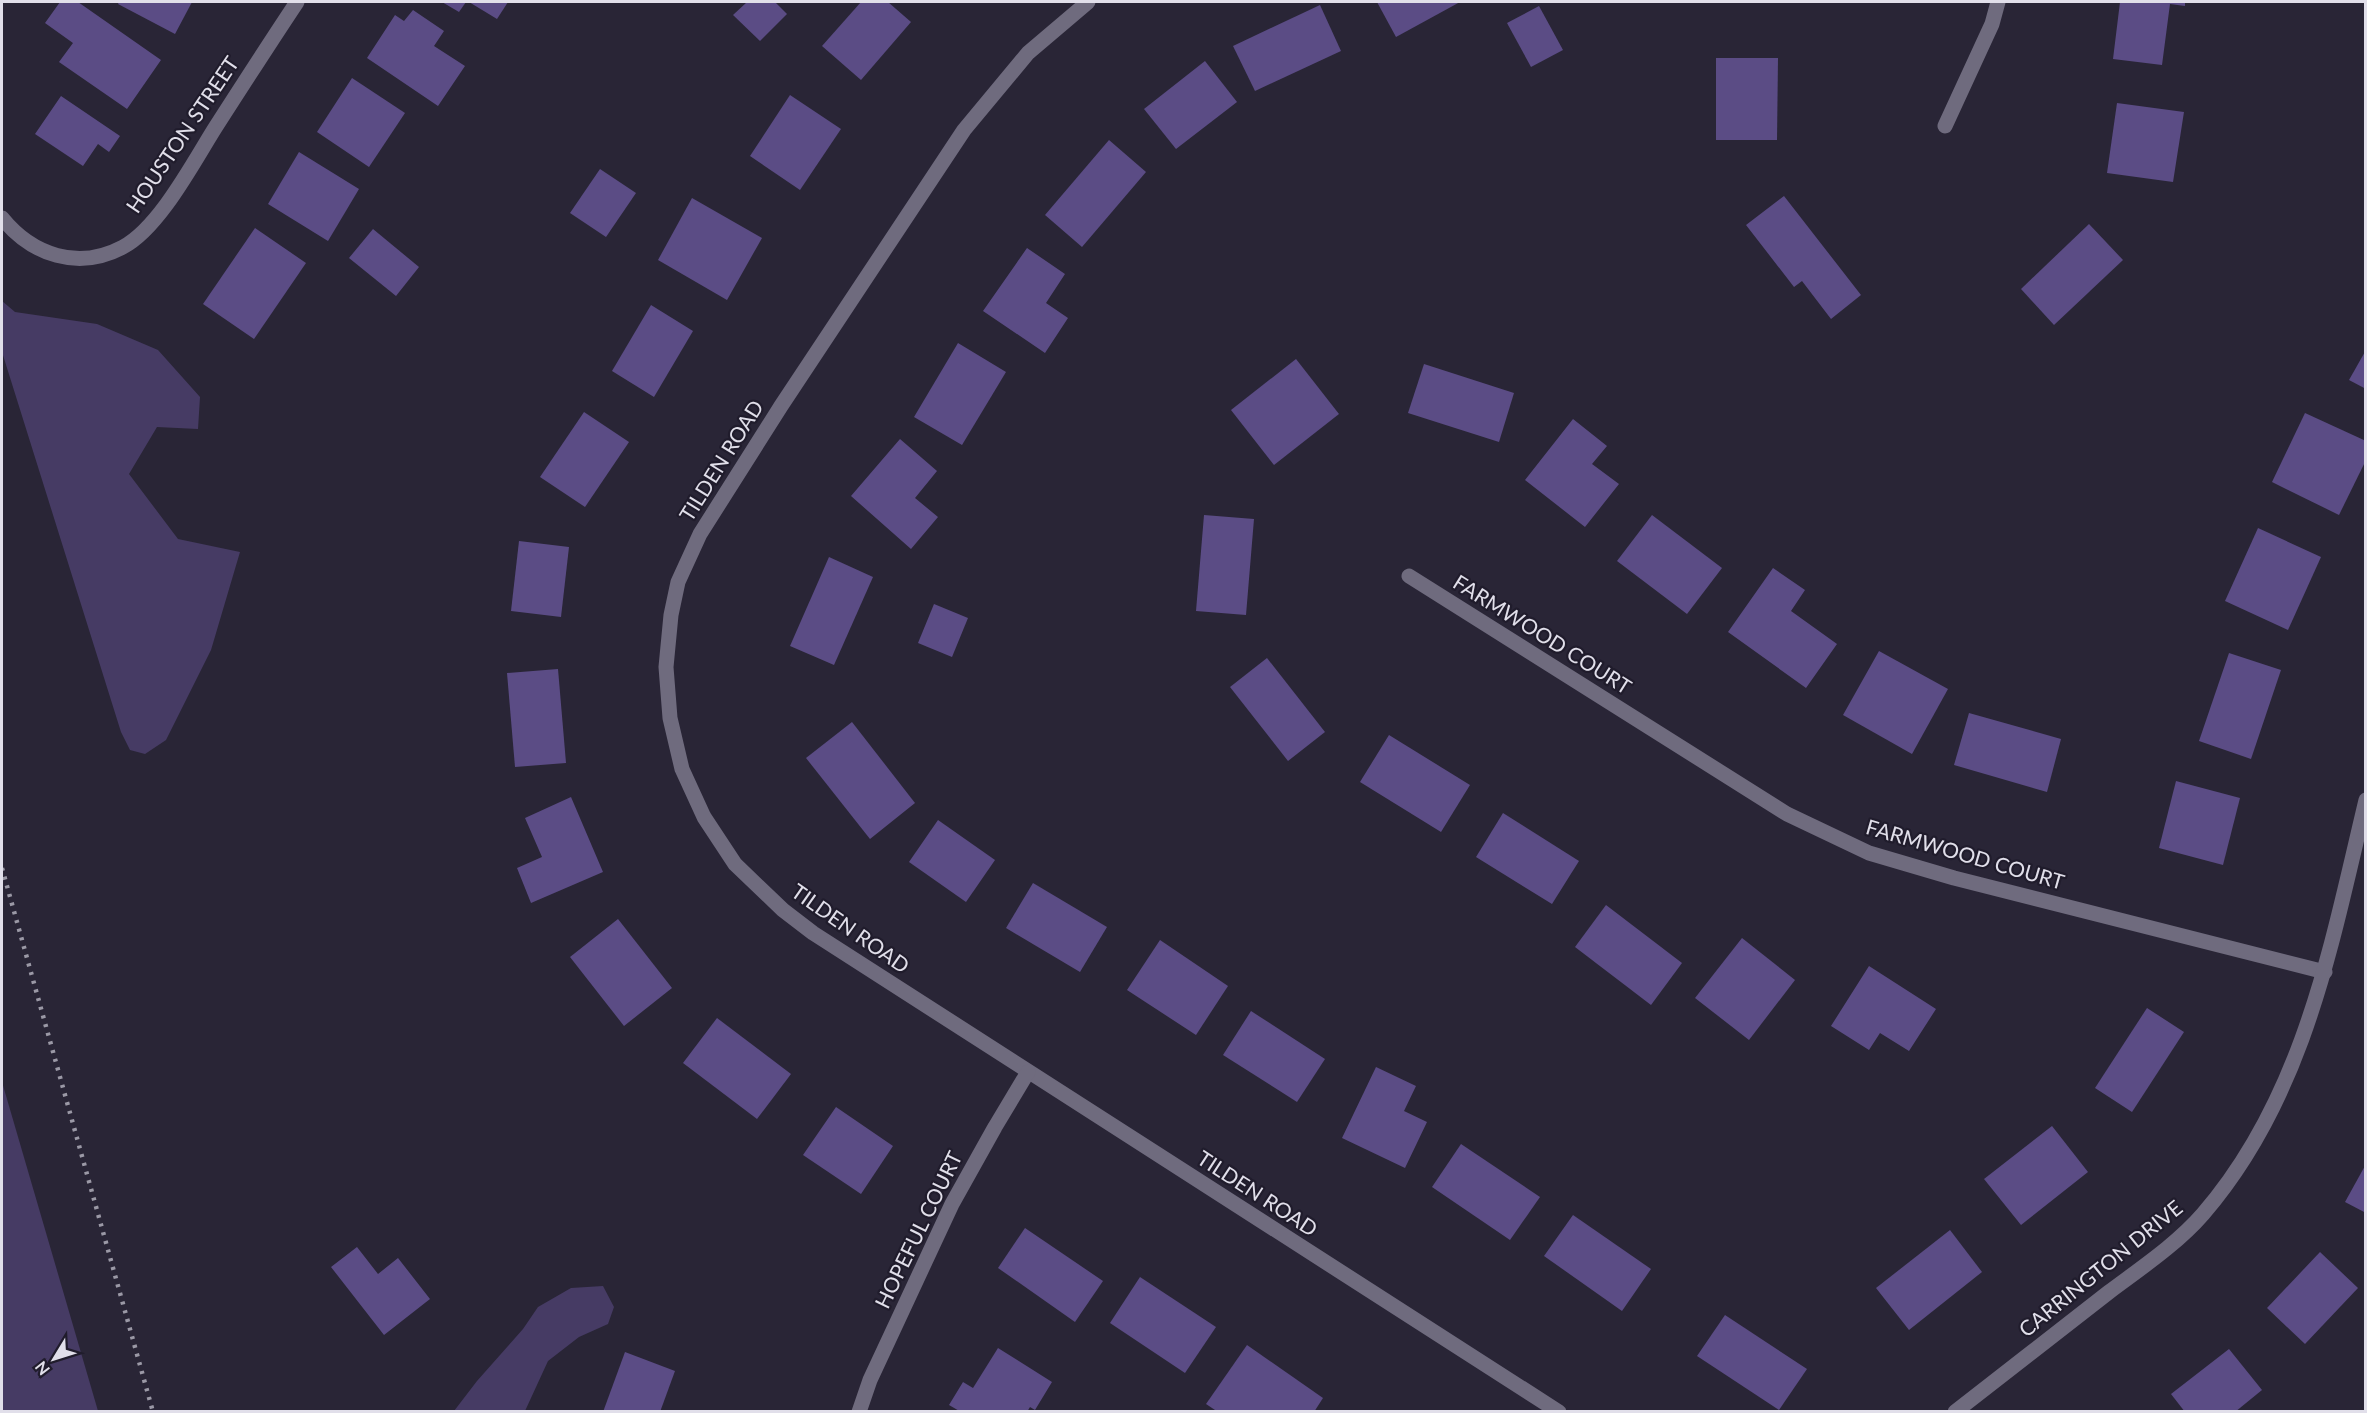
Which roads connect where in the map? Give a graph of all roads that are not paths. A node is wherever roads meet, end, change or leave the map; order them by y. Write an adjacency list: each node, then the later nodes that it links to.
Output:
1 (297, 2): 5 (street, HOUSTON STREET)
2 (1088, 2): 9 (street, TILDEN ROAD)
3 (1998, 2): 4 (street)
4 (1945, 126)
5 (2, 218)
6 (1409, 576): 8 (street, FARMWOOD COURT)
7 (2366, 800): 8 (street, CARRINGTON DRIVE)
8 (2325, 972): 12 (street, CARRINGTON DRIVE)
9 (1028, 1072): 10 (street, HOPEFUL COURT); 11 (street, TILDEN ROAD)
10 (859, 1412)
11 (1559, 1412)
12 (1954, 1412)

